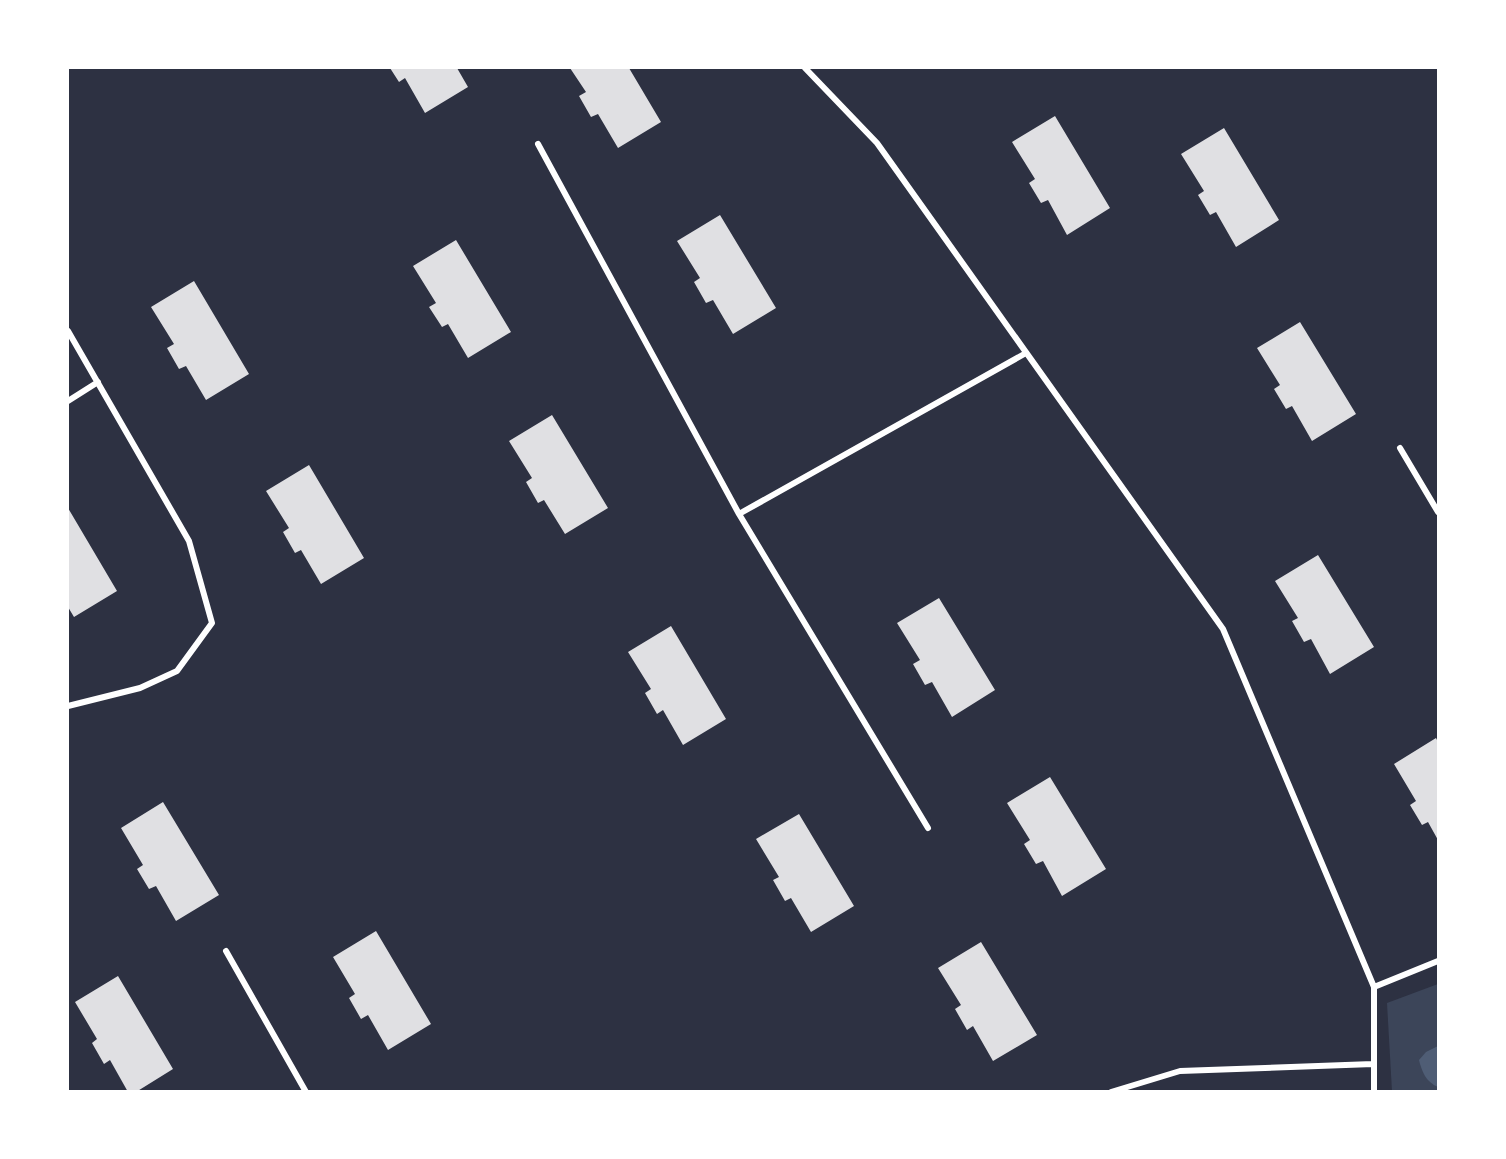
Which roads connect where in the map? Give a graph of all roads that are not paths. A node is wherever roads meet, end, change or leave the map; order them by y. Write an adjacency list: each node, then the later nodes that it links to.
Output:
1 (805, 68): 4 (street)
2 (538, 144): 9 (street)
3 (68, 331): 5 (street)
4 (1026, 353): 9 (street); 14 (street)
5 (98, 382): 6 (street); 10 (street)
6 (68, 401)
7 (1400, 448): 8 (street)
8 (1438, 512)
9 (739, 514): 11 (street)
10 (68, 706)
11 (928, 828)
12 (226, 951): 16 (street)
13 (1438, 961): 14 (street)
14 (1374, 987): 15 (street)
15 (1373, 1064): 17 (street); 18 (street)
16 (306, 1092)
17 (1112, 1092)
18 (1374, 1092)

